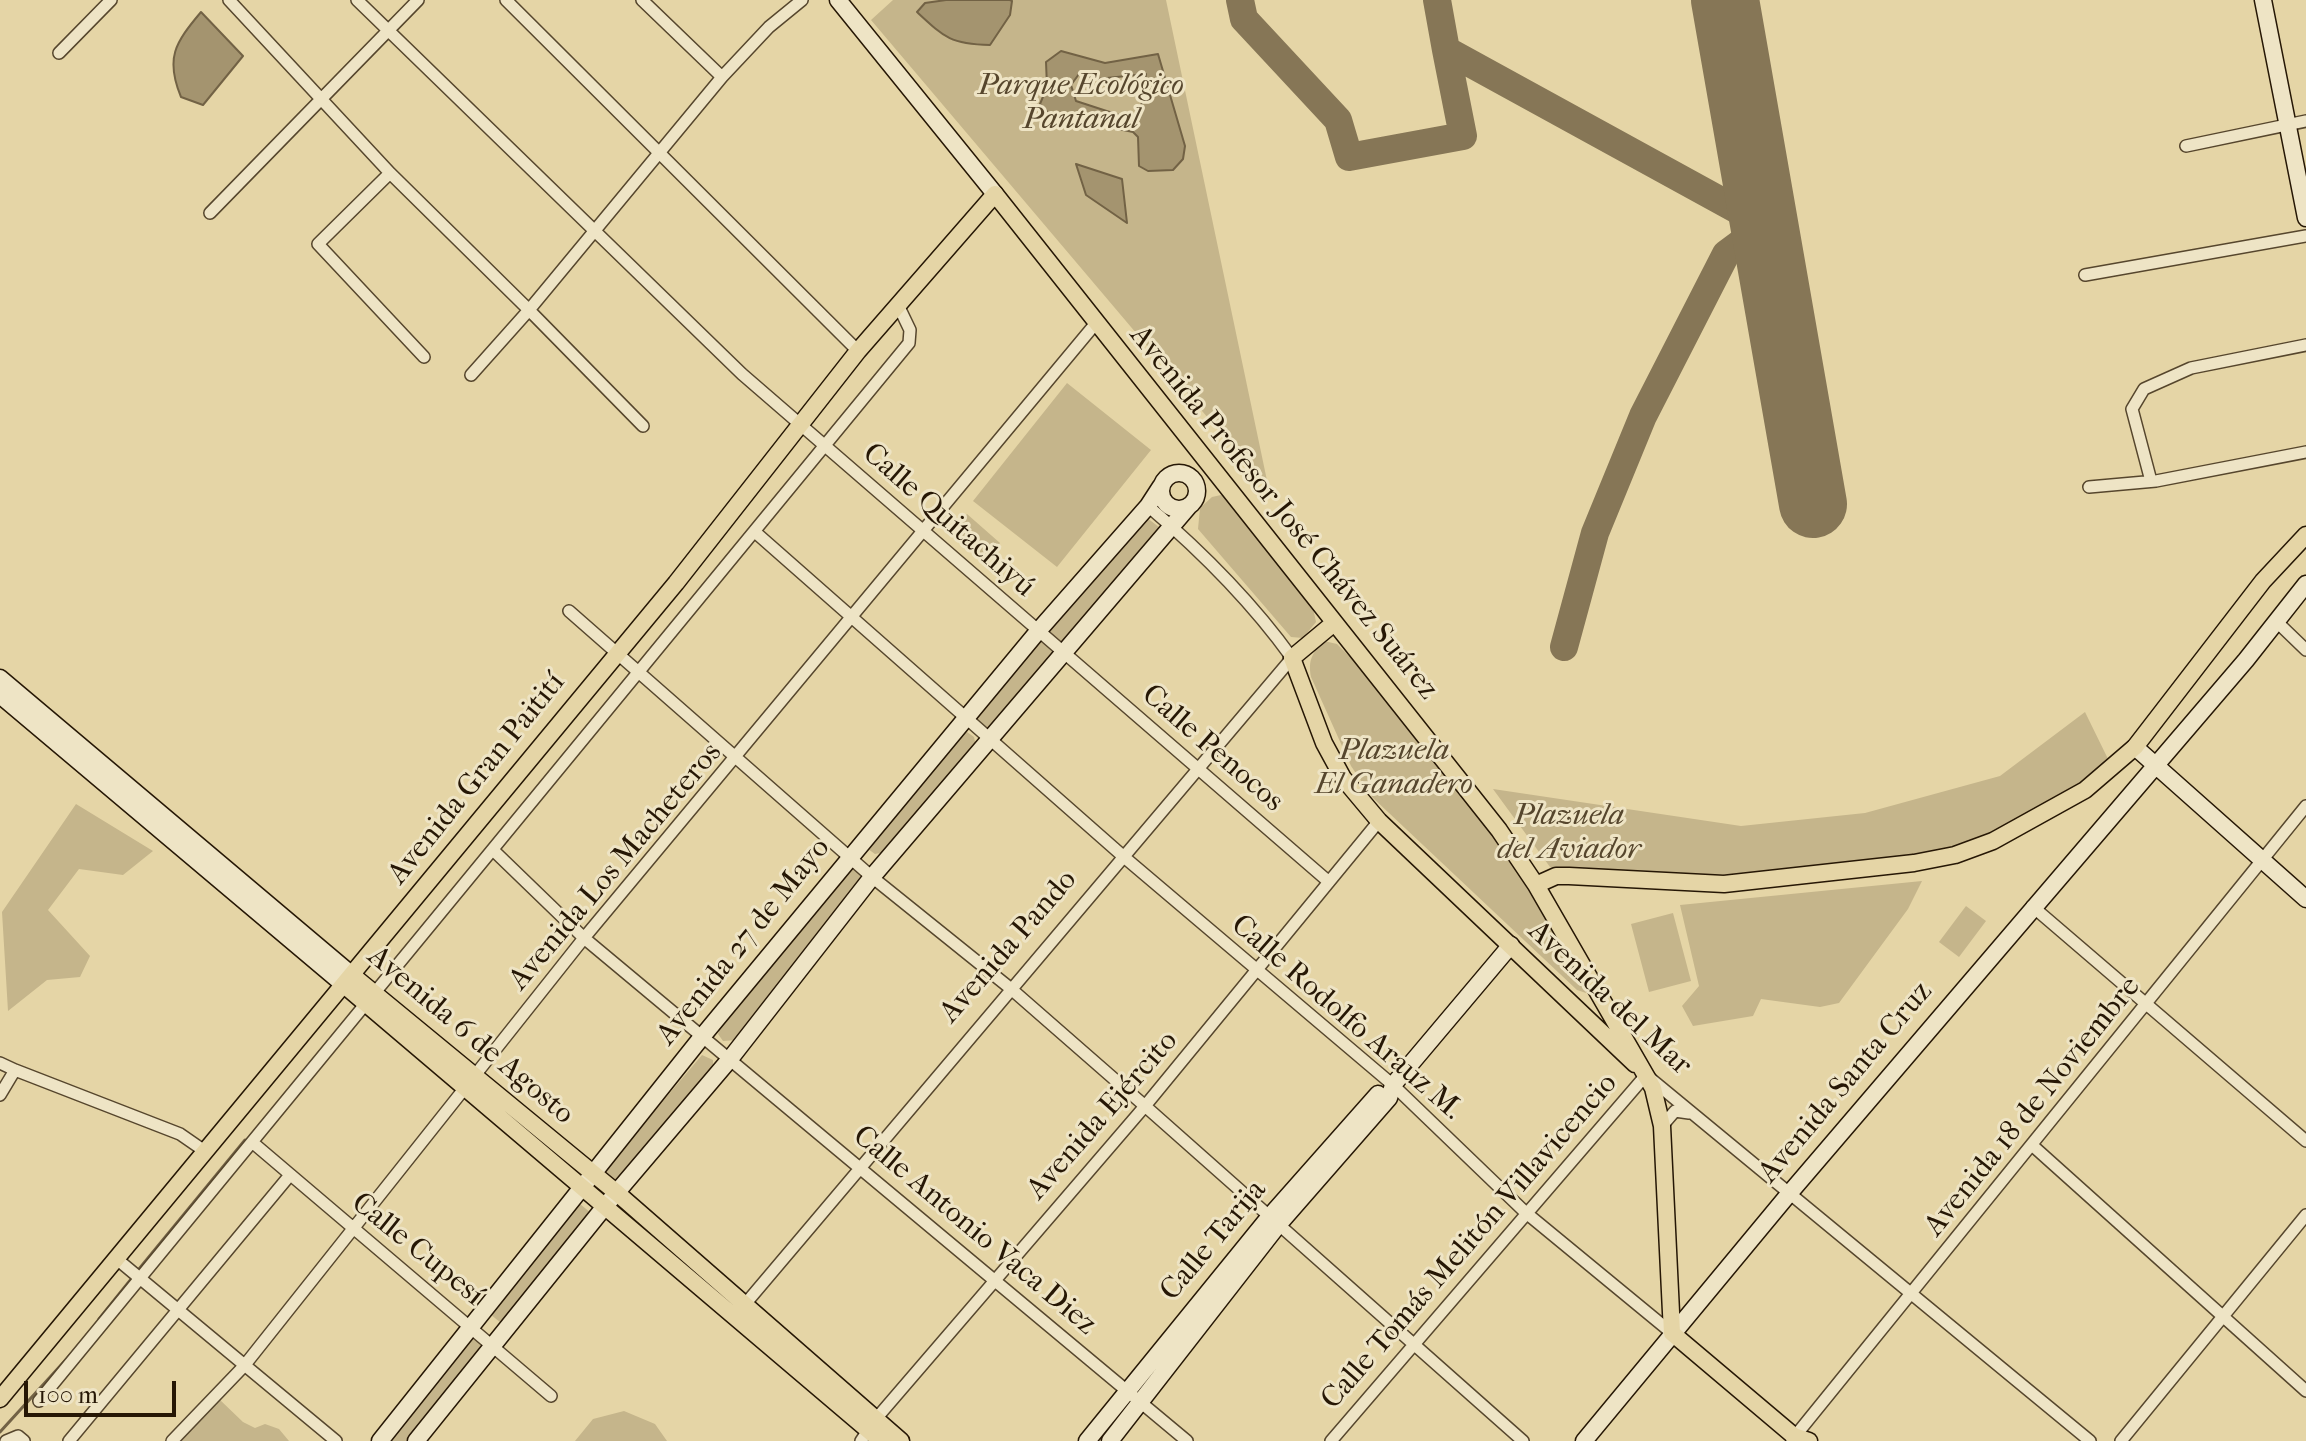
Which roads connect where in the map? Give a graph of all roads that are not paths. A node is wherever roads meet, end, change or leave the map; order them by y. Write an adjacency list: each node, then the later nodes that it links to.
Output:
1 (111, 0): 11 (street)
2 (229, 0): 13 (street)
3 (357, 0): 10 (street, Calle Quitachiyú)
4 (418, 0): 10 (street)
5 (506, 0): 17 (street)
6 (642, 0): 12 (street)
7 (802, 0): 12 (street)
8 (838, 0): 19 (main road)
9 (2263, 0): 15 (main road)
10 (388, 32): 13 (street); 22 (street, Calle Quitachiyú)
11 (59, 53)
12 (722, 77): 17 (street)
13 (321, 97): 18 (street); 20 (street)
14 (2306, 121): 15 (street)
15 (2287, 125): 16 (street); 21 (main road)
16 (2186, 146)
17 (661, 151): 22 (street); 29 (street)
18 (390, 173): 26 (street); 30 (street)
19 (995, 194): 25 (main road, Avenida Gran Paitití); 27 (main road, Avenida Profesor José Chávez Suárez)
20 (210, 213)
21 (2306, 218)
22 (594, 231): 26 (street); 33 (street, Calle Quitachiyú)
23 (2306, 236): 24 (street)
24 (2085, 275)
25 (898, 305): 29 (main road, Avenida Gran Paitití); 34 (street)
26 (529, 310): 31 (street); 32 (street)
27 (1096, 323): 36 (main road, Avenida Profesor José Chávez Suárez); 45 (street, Avenida Los Macheteros)
28 (2306, 345): 38 (street)
29 (858, 351): 33 (main road, Avenida Gran Paitití)
30 (424, 357)
31 (471, 375)
32 (643, 426)
33 (800, 426): 34 (street, Calle Quitachiyú); 54 (main road, Avenida Gran Paitití)
34 (824, 446): 44 (street); 45 (street, Calle Quitachiyú)
35 (2306, 452): 38 (street)
36 (1206, 463): 37 (main road); 51 (main road, Avenida Profesor José Chávez Suárez)
37 (1190, 476): 39 (main road); 42 (main road)
38 (2151, 481): 40 (street)
39 (1161, 486): 41 (main road, Avenida 27 de Mayo); 42 (main road)
40 (2089, 487)
41 (1148, 506): 43 (street, Avenida del Mar); 52 (main road, Avenida 27 de Mayo)
42 (1189, 506): 43 (main road, Avenida 27 de Mayo)
43 (1173, 527): 55 (main road, Avenida 27 de Mayo); 56 (street, Avenida del Mar)
44 (755, 532): 49 (street, Calle Rodolfo Arauz M.); 57 (street)
45 (924, 533): 49 (street, Avenida Los Macheteros); 52 (street, Calle Quitachiyú)
46 (2306, 535): 63 (main road)
47 (2306, 584): 50 (main road, Avenida Santa Cruz)
48 (569, 611): 54 (street)
49 (852, 620): 61 (street, Calle Rodolfo Arauz M.); 64 (street, Avenida Los Macheteros)
50 (2277, 622): 53 (street); 65 (main road, Avenida Santa Cruz)
51 (1334, 623): 56 (main road, Avenida Pando); 75 (main road, Avenida Profesor José Chávez Suárez)
52 (1039, 630): 55 (street, Calle Quitachiyú); 61 (main road, Avenida 27 de Mayo)
53 (2306, 650)
54 (618, 651): 57 (street); 81 (main road, Avenida Gran Paitití)
55 (1063, 653): 62 (main road, Avenida 27 de Mayo); 66 (street, Calle Penocos)
56 (1292, 658): 66 (street, Avenida Pando); 68 (main road, Avenida del Mar)
57 (640, 671): 64 (street); 69 (street)
58 (0, 678): 60 (main road, Avenida 6 de Agosto)
59 (0, 695): 60 (main road, Avenida 6 de Agosto)
60 (22, 705): 81 (main road, Avenida 6 de Agosto)
61 (967, 718): 62 (street, Calle Rodolfo Arauz M.); 70 (main road, Avenida 27 de Mayo)
62 (989, 739): 71 (street, Calle Rodolfo Arauz M.); 73 (main road, Avenida 27 de Mayo)
63 (2135, 747): 65 (main road); 75 (main road)
64 (737, 758): 70 (street); 78 (street, Avenida Los Macheteros)
65 (2156, 765): 72 (main road); 77 (main road, Avenida Santa Cruz)
66 (1199, 768): 71 (street, Avenida Pando); 74 (street, Calle Penocos)
67 (2306, 806): 72 (street, Avenida 18 de Noviembre)
68 (1379, 821): 74 (street, Avenida Ejército); 79 (main road, Avenida del Mar)
69 (493, 850): 78 (street, Calle Antonio Vaca Diez); 83 (street)
70 (850, 857): 73 (street); 87 (main road, Avenida 27 de Mayo)
71 (1124, 857): 80 (street, Calle Rodolfo Arauz M.); 82 (street, Avenida Pando)
72 (2262, 859): 76 (main road); 85 (street, Avenida 18 de Noviembre)
73 (872, 877): 82 (street); 88 (main road, Avenida 27 de Mayo)
74 (1329, 882): 80 (street, Avenida Ejército)
75 (1536, 885): 84 (main road, Avenida Profesor José Chávez Suárez)
76 (2306, 899)
77 (2032, 906): 85 (street); 106 (main road, Avenida Santa Cruz)
78 (584, 938): 87 (street, Calle Antonio Vaca Diez); 92 (street, Avenida Los Macheteros)
79 (1511, 945): 86 (main road, Avenida del Mar); 93 (main road, Calle Tarija)
80 (1257, 971): 93 (street, Calle Rodolfo Arauz M.); 95 (street, Avenida Ejército)
81 (348, 980): 83 (main road, Avenida 6 de Agosto); 101 (main road, Avenida Gran Paitití)
82 (1010, 988): 95 (street); 102 (street, Avenida Pando)
83 (369, 998): 92 (main road, Avenida 6 de Agosto); 99 (street)
84 (1602, 999): 86 (main road); 91 (main road, Avenida Profesor José Chávez Suárez)
85 (2148, 1004): 98 (street); 100 (street, Avenida 18 de Noviembre)
86 (1579, 1013): 91 (main road, Avenida del Mar)
87 (701, 1038): 88 (street, Calle Antonio Vaca Diez); 103 (main road, Avenida 27 de Mayo)
88 (730, 1059): 102 (street, Calle Antonio Vaca Diez); 107 (main road, Avenida 27 de Mayo)
89 (0, 1063): 90 (street)
90 (15, 1070): 94 (street); 101 (street)
91 (1646, 1075): 96 (street, Avenida del Mar); 97 (main road, Avenida Profesor José Chávez Suárez); 108 (street, Calle Tomás Melitón Villavicencio)
92 (470, 1085): 103 (main road, Avenida 6 de Agosto); 105 (main road, Avenida 6 de Agosto); 111 (street, Avenida Los Macheteros)
93 (1393, 1085): 108 (street, Calle Rodolfo Arauz M.); 110 (main road, Calle Tarija)
94 (0, 1095)
95 (1145, 1106): 110 (street); 114 (street, Avenida Ejército)
96 (1693, 1115): 97 (street); 106 (street, Avenida del Mar)
97 (1662, 1126): 120 (main road, Avenida Profesor José Chávez Suárez)
98 (2306, 1141)
99 (252, 1142): 104 (street, Calle Cupesí); 113 (street)
100 (2033, 1146): 115 (street, Avenida 18 de Noviembre); 118 (street)
101 (206, 1152): 112 (main road, Avenida Gran Paitití)
102 (860, 1166): 114 (street, Calle Antonio Vaca Diez); 116 (street, Avenida Pando)
103 (594, 1174): 105 (main road, Avenida 27 de Mayo); 107 (main road, Avenida 6 de Agosto)
104 (290, 1175): 111 (street, Calle Cupesí); 117 (street)
105 (583, 1188): 107 (main road, Avenida 6 de Agosto); 119 (main road, Avenida 27 de Mayo)
106 (1788, 1195): 115 (street, Avenida del Mar); 120 (main road, Avenida Santa Cruz)
107 (611, 1199): 116 (main road, Avenida 6 de Agosto); 122 (main road, Avenida 27 de Mayo)
108 (1525, 1212): 120 (street, Calle Rodolfo Arauz M.); 121 (street, Calle Tomás Melitón Villavicencio)
109 (2306, 1215): 118 (street)
110 (1275, 1220): 121 (street); 124 (main road, Calle Tarija); 129 (main road, Calle Tarija)
111 (353, 1231): 119 (street, Calle Cupesí); 123 (street, Avenida Los Macheteros)
112 (118, 1260): 113 (street); 127 (main road, Avenida Gran Paitití)
113 (139, 1277): 117 (street); 128 (street)
114 (993, 1278): 124 (street, Calle Antonio Vaca Diez); 130 (street, Avenida Ejército)
115 (1909, 1294): 131 (street, Avenida 18 de Noviembre); 144 (street, Avenida del Mar)
116 (740, 1310): 130 (main road, Avenida 6 de Agosto)
117 (178, 1311): 123 (street); 132 (street)
118 (2223, 1318): 125 (street); 145 (street)
119 (470, 1325): 122 (street, Calle Cupesí); 135 (main road, Avenida 27 de Mayo)
120 (1672, 1333): 131 (main road); 143 (main road, Avenida Santa Cruz)
121 (1413, 1345): 141 (street, Calle Tomás Melitón Villavicencio); 142 (street)
122 (495, 1346): 126 (street, Calle Cupesí); 136 (main road, Avenida 27 de Mayo)
123 (244, 1366): 133 (street, Avenida Los Macheteros); 134 (street)
124 (1127, 1391): 129 (street, Calle Antonio Vaca Diez); 138 (main road, Calle Tarija)
125 (2306, 1391)
126 (551, 1396)
127 (0, 1399)
128 (39, 1401)
129 (1141, 1403): 139 (main road, Calle Tarija); 140 (street, Calle Antonio Vaca Diez)
130 (872, 1433): 137 (main road, Avenida 6 de Agosto)
131 (1795, 1440)
132 (69, 1441)
133 (172, 1441)
134 (336, 1441)
135 (380, 1441)
136 (416, 1441)
137 (901, 1441)
138 (1087, 1441)
139 (1110, 1441)
140 (1187, 1441)
141 (1331, 1441)
142 (1523, 1441)
143 (1584, 1441)
144 (2090, 1441)
145 (2121, 1441)

